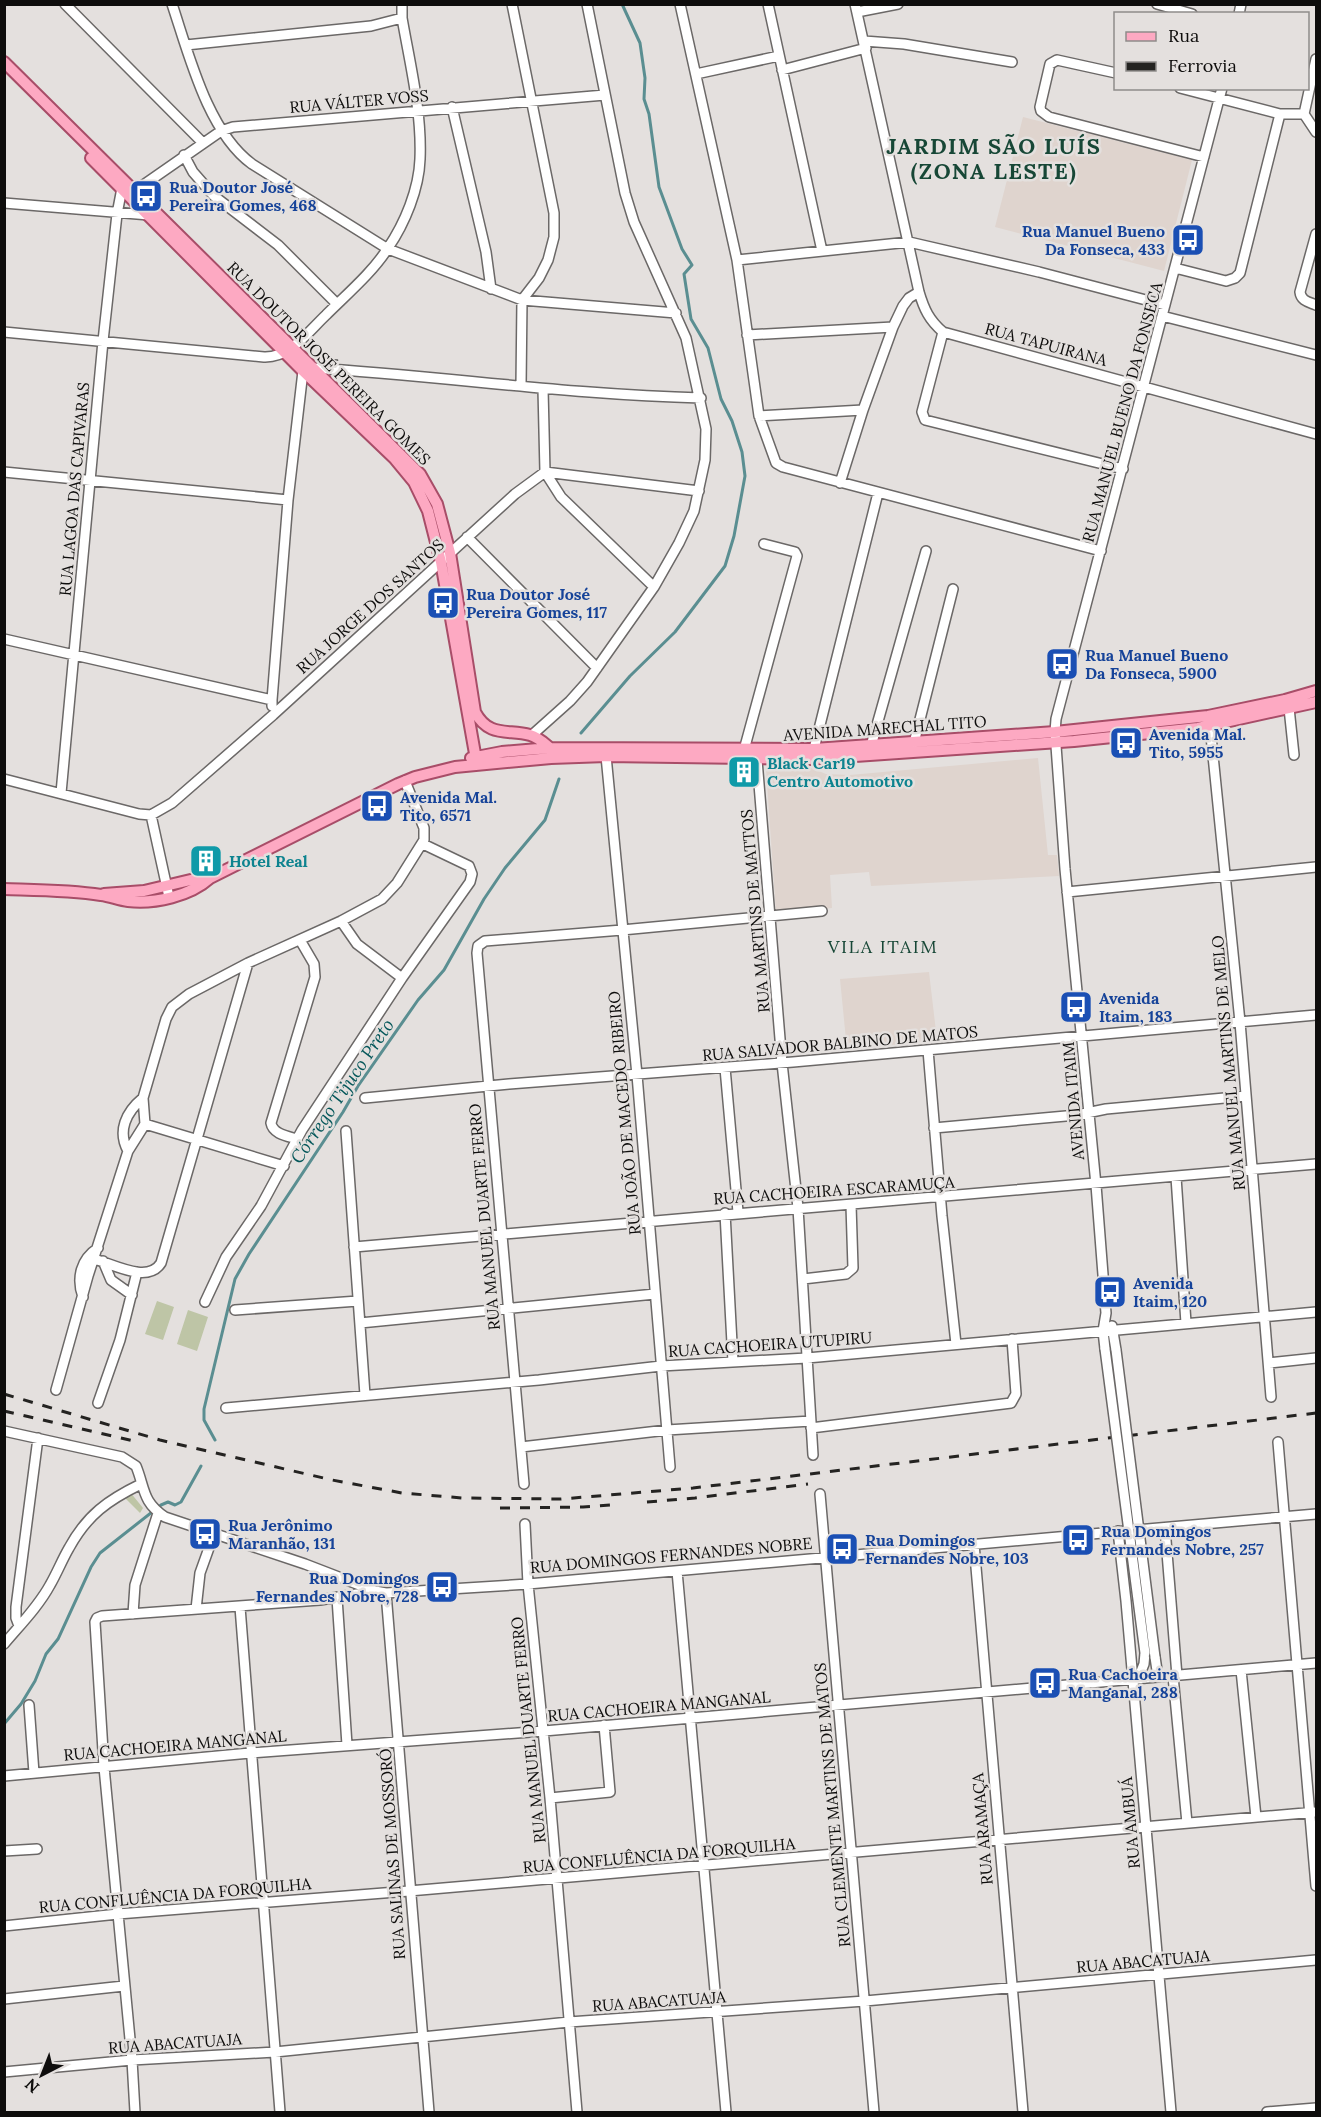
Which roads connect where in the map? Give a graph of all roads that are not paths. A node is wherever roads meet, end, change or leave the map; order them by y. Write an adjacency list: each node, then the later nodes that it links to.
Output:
1 (65, 4): 33 (street)
2 (172, 4): 13 (street)
3 (402, 4): 12 (street)
4 (512, 4): 26 (street)
5 (587, 4): 25 (street)
6 (680, 4): 21 (street)
7 (768, 4): 15 (street)
8 (898, 4): 10 (street)
9 (1157, 4): 11 (street)
10 (856, 8): 14 (street)
11 (1185, 12)
12 (402, 18): 13 (street); 28 (street)
13 (186, 45): 31 (street)
14 (865, 45): 18 (street); 19 (street); 41 (street)
15 (779, 56): 19 (street); 21 (street)
16 (1317, 59): 30 (street)
17 (4, 62): 36 (main road, RUA DOUTOR JOSÉ PEREIRA GOMES)
18 (1012, 62)
19 (782, 70): 43 (street)
20 (4, 71): 36 (main road, RUA DOUTOR JOSÉ PEREIRA GOMES)
21 (696, 74): 44 (street)
22 (1114, 74): 35 (street)
23 (1196, 90): 24 (street)
24 (1221, 93): 29 (street); 35 (street, RUA MANUEL BUENO DA FONSECA)
25 (605, 95): 26 (street, RUA VÁLTER VOSS); 52 (street)
26 (533, 101): 27 (street, RUA VÁLTER VOSS); 48 (street)
27 (452, 108): 28 (street, RUA VÁLTER VOSS); 46 (street)
28 (417, 110): 31 (street, RUA VÁLTER VOSS); 42 (street)
29 (1280, 114): 30 (street); 45 (street)
30 (1304, 114): 32 (street)
31 (221, 131): 33 (street, RUA VÁLTER VOSS); 42 (street)
32 (1317, 132)
33 (203, 143): 34 (street, RUA VÁLTER VOSS)
34 (184, 155): 36 (street, RUA VÁLTER VOSS); 49 (street)
35 (1204, 157): 45 (street, RUA MANUEL BUENO DA FONSECA)
36 (128, 191): 38 (street, RUA LAGOA DAS CAPIVARAS); 39 (main road, RUA DOUTOR JOSÉ PEREIRA GOMES); 59 (main road, RUA DOUTOR JOSÉ PEREIRA GOMES)
37 (4, 203): 38 (street)
38 (117, 214): 39 (street); 58 (street, RUA LAGOA DAS CAPIVARAS)
39 (149, 216): 59 (main road, RUA DOUTOR JOSÉ PEREIRA GOMES)
40 (1317, 234): 51 (street)
41 (909, 242): 43 (street); 47 (street); 50 (street)
42 (388, 249): 46 (street); 49 (street)
43 (822, 251): 44 (street)
44 (737, 260): 57 (street)
45 (1175, 268): 50 (street, RUA MANUEL BUENO DA FONSECA)
46 (492, 289): 48 (street)
47 (920, 292): 54 (street); 56 (street)
48 (522, 300): 52 (street); 62 (street)
49 (336, 304): 59 (street)
50 (1165, 305): 53 (street, RUA MANUEL BUENO DA FONSECA)
51 (1317, 305)
52 (676, 312): 65 (street)
53 (1162, 316): 60 (street); 63 (street, RUA MANUEL BUENO DA FONSECA)
54 (892, 327): 57 (street); 66 (street)
55 (4, 332): 58 (street)
56 (943, 332): 63 (street, RUA TAPUIRANA); 69 (street)
57 (747, 335): 67 (street)
58 (103, 341): 59 (street); 72 (street, RUA LAGOA DAS CAPIVARAS)
59 (289, 350): 61 (main road, RUA DOUTOR JOSÉ PEREIRA GOMES)
60 (1317, 355)
61 (308, 370): 62 (street); 76 (street); 81 (main road, RUA DOUTOR JOSÉ PEREIRA GOMES); 82 (main road, RUA DOUTOR JOSÉ PEREIRA GOMES)
62 (521, 386): 64 (street)
63 (1142, 386): 68 (street, RUA TAPUIRANA); 69 (street, RUA MANUEL BUENO DA FONSECA)
64 (543, 389): 65 (street); 71 (street)
65 (701, 399): 74 (street)
66 (863, 410): 67 (street); 73 (street)
67 (759, 416): 73 (street)
68 (1317, 434)
69 (1123, 469): 80 (street, RUA MANUEL BUENO DA FONSECA)
70 (4, 472): 72 (street)
71 (545, 472): 74 (street); 77 (street, RUA JORGE DOS SANTOS); 83 (street)
72 (90, 480): 76 (street); 86 (street, RUA LAGOA DAS CAPIVARAS)
73 (840, 483): 75 (street)
74 (699, 491): 83 (street)
75 (878, 493): 80 (street); 100 (street)
76 (288, 501): 89 (street)
77 (467, 537): 81 (street, RUA JORGE DOS SANTOS); 87 (street)
78 (764, 544): 101 (street)
79 (926, 551): 98 (street)
80 (1101, 551): 96 (street, RUA MANUEL BUENO DA FONSECA)
81 (450, 553): 82 (street, RUA JORGE DOS SANTOS); 94 (main road, RUA DOUTOR JOSÉ PEREIRA GOMES)
82 (441, 562): 92 (street, RUA JORGE DOS SANTOS); 103 (main road, RUA DOUTOR JOSÉ PEREIRA GOMES)
83 (654, 586): 87 (street)
84 (953, 589): 97 (street)
85 (4, 639): 86 (street)
86 (74, 655): 89 (street); 108 (street, RUA LAGOA DAS CAPIVARAS)
87 (597, 668): 95 (street)
88 (1317, 691): 96 (main road, AVENIDA MARECHAL TITO)
89 (272, 700): 92 (street)
90 (1317, 702): 91 (main road, AVENIDA MARECHAL TITO)
91 (1289, 708): 93 (main road, AVENIDA MARECHAL TITO); 102 (street)
92 (273, 716): 109 (street, RUA JORGE DOS SANTOS)
93 (1210, 726): 96 (main road, AVENIDA MARECHAL TITO); 112 (street, RUA MANUEL MARTINS DE MELO)
94 (488, 727): 95 (main road); 103 (main road)
95 (532, 735): 99 (main road)
96 (1055, 737): 97 (main road, AVENIDA MARECHAL TITO); 105 (main road, AVENIDA MARECHAL TITO); 115 (street, AVENIDA ITAIM)
97 (914, 743): 98 (main road, AVENIDA MARECHAL TITO)
98 (871, 746): 100 (main road, AVENIDA MARECHAL TITO)
99 (550, 748): 101 (main road, AVENIDA MARECHAL TITO); 103 (main road, AVENIDA MARECHAL TITO)
100 (814, 749): 101 (main road, AVENIDA MARECHAL TITO)
101 (744, 750)
102 (1294, 755)
103 (476, 756): 104 (main road, AVENIDA MARECHAL TITO); 107 (main road, AVENIDA MARECHAL TITO)
104 (606, 756): 105 (main road, AVENIDA MARECHAL TITO); 119 (street, RUA JOÃO DE MACEDO RIBEIRO)
105 (757, 760): 117 (street, RUA MARTINS DE MATTOS)
106 (4, 779): 108 (street)
107 (405, 781): 110 (street); 114 (main road, AVENIDA MARECHAL TITO)
108 (60, 793): 109 (street)
109 (151, 815): 114 (street)
110 (423, 844): 118 (street); 122 (street)
111 (1317, 867): 112 (street)
112 (1225, 875): 115 (street); 124 (street, RUA MANUEL MARTINS DE MELO)
113 (4, 889): 114 (main road, AVENIDA MARECHAL TITO)
114 (168, 892)
115 (1067, 892): 125 (street, AVENIDA ITAIM)
116 (822, 911): 117 (street)
117 (770, 916): 119 (street); 127 (street, RUA MARTINS DE MATTOS)
118 (341, 921): 120 (street); 122 (street)
119 (622, 930): 129 (street, RUA JOÃO DE MACEDO RIBEIRO); 130 (street, RUA MANUEL DUARTE FERRO)
120 (300, 940): 121 (street); 139 (street)
121 (248, 963): 132 (street); 138 (street)
122 (402, 978): 139 (street)
123 (1317, 1015): 124 (street, RUA SALVADOR BALBINO DE MATOS)
124 (1240, 1022): 125 (street, RUA SALVADOR BALBINO DE MATOS); 131 (street, RUA MANUEL MARTINS DE MELO)
125 (1082, 1036): 126 (street, RUA SALVADOR BALBINO DE MATOS); 134 (street, AVENIDA ITAIM)
126 (928, 1050): 127 (street, RUA SALVADOR BALBINO DE MATOS); 136 (street)
127 (782, 1063): 128 (street, RUA SALVADOR BALBINO DE MATOS); 148 (street, RUA MARTINS DE MATTOS)
128 (725, 1068): 129 (street, RUA SALVADOR BALBINO DE MATOS); 149 (street)
129 (637, 1075): 130 (street, RUA SALVADOR BALBINO DE MATOS); 151 (street, RUA JOÃO DE MACEDO RIBEIRO)
130 (488, 1086): 133 (street, RUA SALVADOR BALBINO DE MATOS); 152 (street, RUA MANUEL DUARTE FERRO)
131 (1246, 1096): 134 (street); 143 (street, RUA MANUEL MARTINS DE MELO)
132 (142, 1098): 135 (street); 140 (street)
133 (365, 1098)
134 (1089, 1113): 136 (street); 145 (street, AVENIDA ITAIM)
135 (145, 1124): 138 (street); 140 (street)
136 (934, 1128): 146 (street)
137 (346, 1131): 153 (street)
138 (198, 1139): 142 (street); 156 (street)
139 (297, 1139): 142 (street)
140 (128, 1151): 154 (street)
141 (1317, 1164): 143 (street, RUA CACHOEIRA ESCARAMUÇA)
142 (284, 1166): 162 (street)
143 (1253, 1170): 144 (street, RUA CACHOEIRA ESCARAMUÇA); 166 (street, RUA MANUEL MARTINS DE MELO)
144 (1176, 1178): 145 (street, RUA CACHOEIRA ESCARAMUÇA); 168 (street)
145 (1096, 1185): 146 (street, RUA CACHOEIRA ESCARAMUÇA); 169 (street, AVENIDA ITAIM)
146 (940, 1197): 147 (street, RUA CACHOEIRA ESCARAMUÇA); 171 (street)
147 (851, 1205): 148 (street, RUA CACHOEIRA ESCARAMUÇA); 157 (street)
148 (798, 1208): 149 (street, RUA CACHOEIRA ESCARAMUÇA); 157 (street, RUA MARTINS DE MATTOS)
149 (738, 1212): 150 (street, RUA CACHOEIRA ESCARAMUÇA)
150 (724, 1213): 151 (street, RUA CACHOEIRA ESCARAMUÇA); 174 (street)
151 (650, 1220): 152 (street, RUA CACHOEIRA ESCARAMUÇA); 158 (street, RUA JOÃO DE MACEDO RIBEIRO)
152 (502, 1233): 153 (street, RUA CACHOEIRA ESCARAMUÇA); 163 (street, RUA MANUEL DUARTE FERRO)
153 (354, 1247): 161 (street)
154 (98, 1248): 155 (street); 160 (street)
155 (99, 1260): 156 (street); 159 (street); 160 (street)
156 (137, 1272): 159 (street)
157 (803, 1279): 172 (street, RUA MARTINS DE MATTOS)
158 (656, 1294): 163 (street); 176 (street, RUA JOÃO DE MACEDO RIBEIRO)
159 (132, 1295): 181 (street)
160 (82, 1297): 178 (street)
161 (358, 1301): 164 (street); 167 (street)
162 (205, 1302)
163 (508, 1309): 167 (street); 177 (street, RUA MANUEL DUARTE FERRO)
164 (235, 1310)
165 (1317, 1312): 166 (street, RUA CACHOEIRA UTUPIRU)
166 (1265, 1317): 168 (street, RUA CACHOEIRA UTUPIRU); 175 (street, RUA MANUEL MARTINS DE MELO)
167 (360, 1323): 179 (street)
168 (1186, 1323): 169 (street, RUA CACHOEIRA UTUPIRU)
169 (1108, 1330): 170 (street, RUA CACHOEIRA UTUPIRU); 217 (street, AVENIDA ITAIM, bridge); 218 (street, AVENIDA ITAIM, bridge)
170 (1012, 1339): 171 (street, RUA CACHOEIRA UTUPIRU); 183 (street)
171 (956, 1344): 172 (street, RUA CACHOEIRA UTUPIRU)
172 (807, 1358): 174 (street, RUA CACHOEIRA UTUPIRU); 183 (street, RUA MARTINS DE MATTOS)
173 (1317, 1358): 175 (street)
174 (733, 1362): 176 (street, RUA CACHOEIRA UTUPIRU)
175 (1269, 1363): 180 (street, RUA MANUEL MARTINS DE MELO)
176 (661, 1366): 177 (street, RUA CACHOEIRA UTUPIRU); 184 (street, RUA JOÃO DE MACEDO RIBEIRO)
177 (513, 1381): 179 (street, RUA CACHOEIRA UTUPIRU); 188 (street, RUA MANUEL DUARTE FERRO)
178 (56, 1390)
179 (365, 1395): 182 (street, RUA CACHOEIRA UTUPIRU)
180 (1271, 1397)
181 (98, 1403)
182 (226, 1408)
183 (811, 1424): 184 (street); 189 (street, RUA MARTINS DE MATTOS)
184 (667, 1430): 188 (street); 190 (street, RUA JOÃO DE MACEDO RIBEIRO)
185 (4, 1431): 186 (street)
186 (38, 1438): 192 (street); 211 (street)
187 (1278, 1442): 196 (street)
188 (520, 1447): 191 (street, RUA MANUEL DUARTE FERRO)
189 (813, 1455)
190 (670, 1467)
191 (524, 1484)
192 (141, 1485): 194 (street); 211 (street)
193 (820, 1494): 202 (street, RUA CLEMENTE MARTINS DE MATOS)
194 (157, 1512): 200 (street); 210 (street)
195 (1317, 1514): 196 (street, RUA DOMINGOS FERNANDES NOBRE)
196 (1283, 1517): 198 (street, RUA DOMINGOS FERNANDES NOBRE); 214 (street)
197 (525, 1524): 204 (street, RUA MANUEL DUARTE FERRO)
198 (1165, 1528): 199 (street, RUA DOMINGOS FERNANDES NOBRE); 216 (street)
199 (1118, 1531): 201 (street, RUA DOMINGOS FERNANDES NOBRE); 218 (street, RUA AMBUÁ)
200 (214, 1534): 205 (street); 209 (street)
201 (974, 1544): 202 (street, RUA DOMINGOS FERNANDES NOBRE); 219 (street, RUA ARAMAÇA)
202 (824, 1556): 203 (street, RUA DOMINGOS FERNANDES NOBRE); 221 (street, RUA CLEMENTE MARTINS DE MATOS)
203 (678, 1571): 204 (street, RUA DOMINGOS FERNANDES NOBRE); 222 (street)
204 (528, 1584): 206 (street, RUA DOMINGOS FERNANDES NOBRE); 224 (street, RUA MANUEL DUARTE FERRO)
205 (375, 1591): 206 (street, RUA DOMINGOS FERNANDES NOBRE); 207 (street)
206 (386, 1593): 225 (street, RUA SALINAS DE MOSSORÓ)
207 (337, 1598): 208 (street); 226 (street)
208 (240, 1606): 209 (street); 227 (street)
209 (196, 1609): 210 (street)
210 (133, 1614): 228 (street)
211 (19, 1626): 212 (street)
212 (4, 1644)
213 (1317, 1664): 214 (street, RUA CACHOEIRA MANGANAL)
214 (1297, 1665): 215 (street, RUA CACHOEIRA MANGANAL); 232 (street)
215 (1241, 1670): 216 (street, RUA CACHOEIRA MANGANAL); 233 (street)
216 (1175, 1676): 217 (street, RUA CACHOEIRA MANGANAL); 234 (street)
217 (1158, 1677): 218 (street, RUA CACHOEIRA MANGANAL)
218 (1135, 1680): 219 (street, RUA CACHOEIRA MANGANAL); 235 (street, RUA AMBUÁ)
219 (985, 1692): 221 (street, RUA CACHOEIRA MANGANAL); 236 (street, RUA ARAMAÇA)
220 (29, 1705): 229 (street)
221 (839, 1705): 222 (street, RUA CACHOEIRA MANGANAL); 239 (street, RUA CLEMENTE MARTINS DE MATOS)
222 (691, 1718): 223 (street, RUA CACHOEIRA MANGANAL); 240 (street)
223 (604, 1725): 224 (street, RUA CACHOEIRA MANGANAL); 231 (street)
224 (544, 1731): 225 (street, RUA CACHOEIRA MANGANAL); 231 (street, RUA MANUEL DUARTE FERRO)
225 (398, 1742): 226 (street, RUA CACHOEIRA MANGANAL); 243 (street, RUA SALINAS DE MOSSORÓ)
226 (347, 1745): 227 (street, RUA CACHOEIRA MANGANAL)
227 (250, 1753): 228 (street, RUA CACHOEIRA MANGANAL); 244 (street)
228 (104, 1767): 229 (street, RUA CACHOEIRA MANGANAL); 245 (street)
229 (34, 1773): 230 (street, RUA CACHOEIRA MANGANAL)
230 (4, 1776)
231 (550, 1798): 241 (street, RUA MANUEL DUARTE FERRO)
232 (1313, 1812): 233 (street, RUA CONFLUÊNCIA DA FORQUILHA); 242 (street)
233 (1256, 1817): 234 (street, RUA CONFLUÊNCIA DA FORQUILHA)
234 (1187, 1823): 235 (street, RUA CONFLUÊNCIA DA FORQUILHA)
235 (1145, 1827): 236 (street, RUA CONFLUÊNCIA DA FORQUILHA); 248 (street, RUA AMBUÁ)
236 (998, 1840): 239 (street, RUA CONFLUÊNCIA DA FORQUILHA); 250 (street, RUA ARAMAÇA)
237 (38, 1849): 238 (street)
238 (4, 1851)
239 (852, 1854): 240 (street, RUA CONFLUÊNCIA DA FORQUILHA); 252 (street, RUA CLEMENTE MARTINS DE MATOS)
240 (705, 1866): 241 (street, RUA CONFLUÊNCIA DA FORQUILHA); 253 (street)
241 (557, 1879): 243 (street, RUA CONFLUÊNCIA DA FORQUILHA); 254 (street, RUA MANUEL DUARTE FERRO)
242 (1317, 1886)
243 (410, 1892): 244 (street, RUA CONFLUÊNCIA DA FORQUILHA); 255 (street, RUA SALINAS DE MOSSORÓ)
244 (264, 1902): 245 (street, RUA CONFLUÊNCIA DA FORQUILHA); 256 (street)
245 (118, 1914): 246 (street, RUA CONFLUÊNCIA DA FORQUILHA); 249 (street)
246 (4, 1926)
247 (1317, 1960): 248 (street, RUA ABACATUAJA)
248 (1159, 1974): 250 (street, RUA ABACATUAJA); 267 (street, RUA AMBUÁ)
249 (124, 1986): 251 (street); 257 (street)
250 (1011, 1987): 252 (street, RUA ABACATUAJA); 266 (street, RUA ARAMAÇA)
251 (4, 1999)
252 (865, 2001): 253 (street, RUA ABACATUAJA); 265 (street, RUA CLEMENTE MARTINS DE MATOS)
253 (717, 2013): 254 (street, RUA ABACATUAJA); 264 (street)
254 (569, 2022): 255 (street, RUA ABACATUAJA); 263 (street, RUA MANUEL DUARTE FERRO)
255 (422, 2037): 256 (street, RUA ABACATUAJA); 262 (street, RUA SALINAS DE MOSSORÓ)
256 (275, 2052): 257 (street, RUA ABACATUAJA); 261 (street)
257 (132, 2060): 258 (street, RUA ABACATUAJA); 260 (street)
258 (4, 2072)
259 (1317, 2108): 268 (street)
260 (135, 2112)
261 (280, 2112)
262 (429, 2112)
263 (577, 2112)
264 (726, 2112)
265 (874, 2112)
266 (1023, 2112)
267 (1172, 2112)
268 (1267, 2112)

